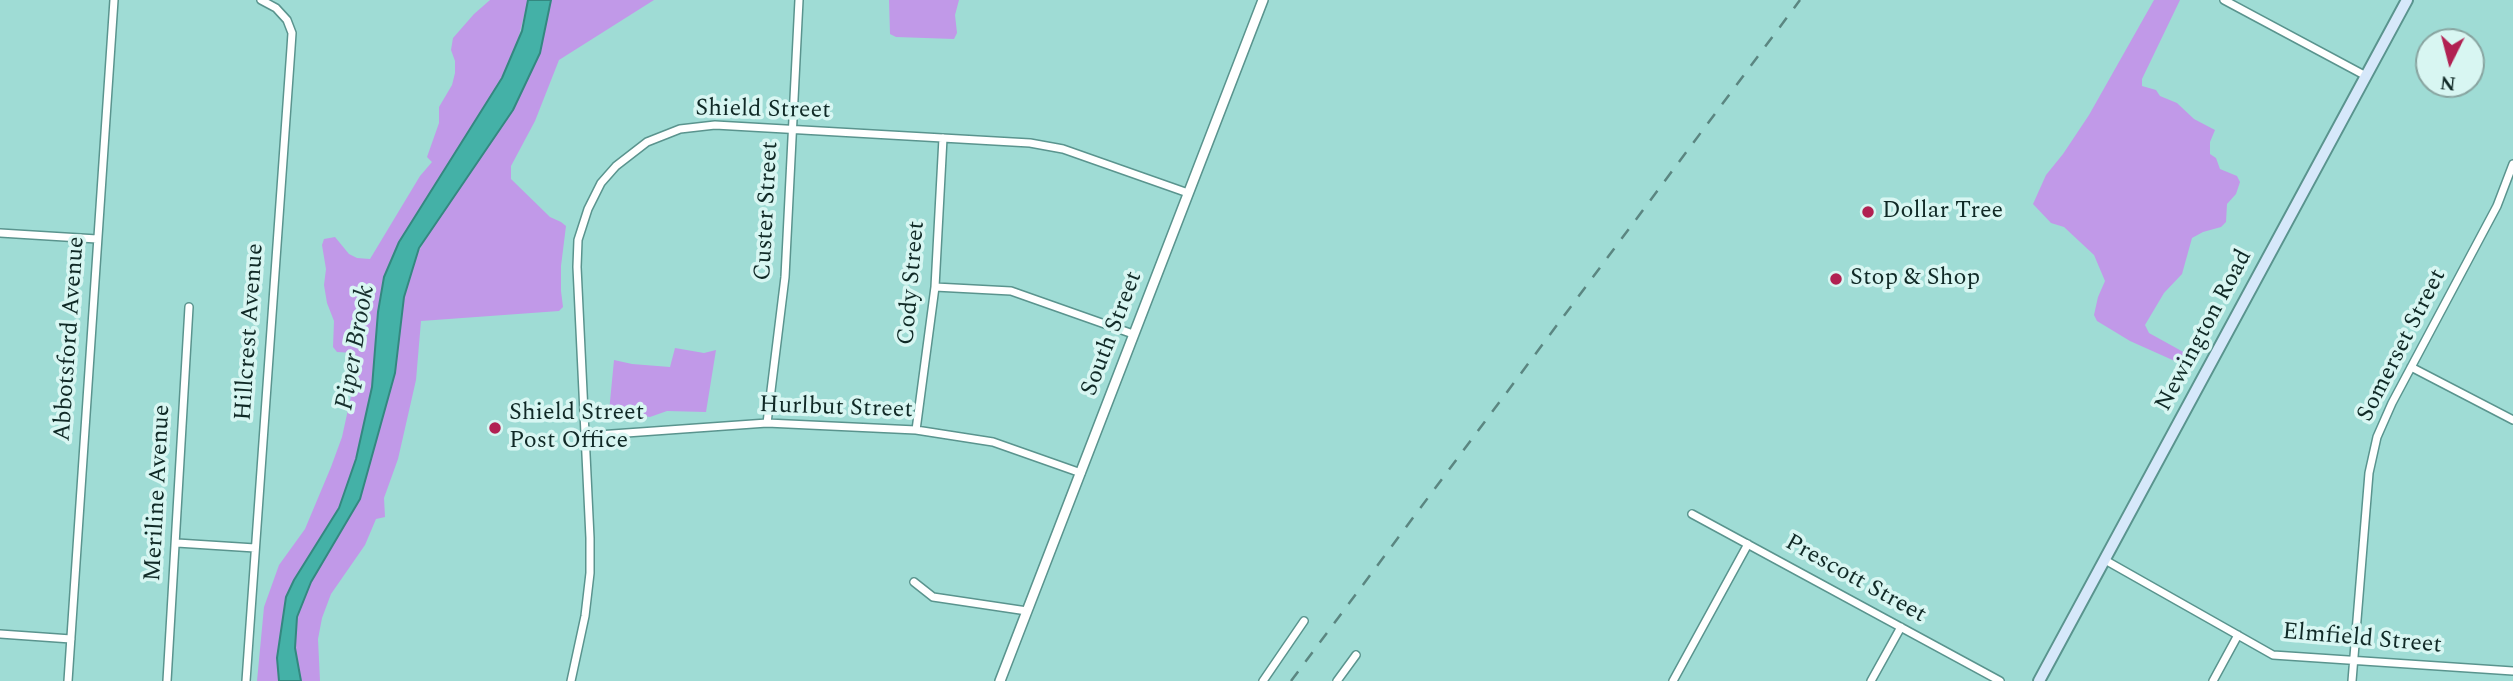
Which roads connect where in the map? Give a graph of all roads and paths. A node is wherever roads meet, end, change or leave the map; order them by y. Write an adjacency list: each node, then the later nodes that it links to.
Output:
1 (114, 0): 13 (street, Abbotsford Avenue)
2 (261, 0): 26 (street, Hillcrest Avenue)
3 (799, 0): 8 (street, Custer Street)
4 (1263, 0): 11 (street, South Street)
5 (2224, 0): 7 (street)
6 (2407, 0): 7 (main road, Newington Road)
7 (2366, 76): 27 (main road, Newington Road)
8 (791, 130): 9 (street, Shield Street); 19 (street, Custer Street); 21 (street, Shield Street)
9 (943, 138): 11 (street, Shield Street); 14 (street, Cody Street)
10 (2513, 164): 17 (street, Somerset Street)
11 (1188, 192): 16 (street, South Street)
12 (0, 233): 13 (street)
13 (97, 239): 34 (street, Abbotsford Avenue)
14 (934, 287): 16 (street); 20 (street, Cody Street)
15 (188, 307): 24 (street, Meriline Avenue)
16 (1133, 334): 22 (street, South Street)
17 (2411, 367): 18 (street); 36 (street, Somerset Street)
18 (2513, 420)
19 (767, 422): 20 (street, Hurlbut Street); 21 (street, Hurlbut Street)
20 (916, 430): 22 (street, Hurlbut Street)
21 (584, 436): 41 (street, Shield Street)
22 (1081, 472): 29 (street, South Street)
23 (1692, 514): 25 (street, Prescott Street)
24 (177, 543): 26 (street); 39 (street, Meriline Avenue)
25 (1748, 544): 31 (street, Prescott Street); 45 (street)
26 (255, 548): 40 (street, Hillcrest Avenue)
27 (2105, 560): 33 (street, Elmfield Street); 48 (main road, Newington Road)
28 (914, 582): 29 (street)
29 (1027, 611): 42 (street, South Street)
30 (1304, 621): 43 (street)
31 (1901, 627): 46 (street); 47 (street, Prescott Street)
32 (0, 634): 34 (street)
33 (2238, 635): 36 (street, Elmfield Street); 49 (street)
34 (71, 639): 38 (street, Abbotsford Avenue)
35 (1356, 655): 44 (street)
36 (2354, 660): 37 (street, Elmfield Street); 50 (street, Somerset Street)
37 (2513, 671)
38 (68, 681)
39 (167, 681)
40 (246, 681)
41 (571, 681)
42 (1000, 681)
43 (1263, 681)
44 (1337, 681)
45 (1673, 681)
46 (1871, 681)
47 (2000, 681)
48 (2039, 681)
49 (2213, 681)
50 (2353, 681)

